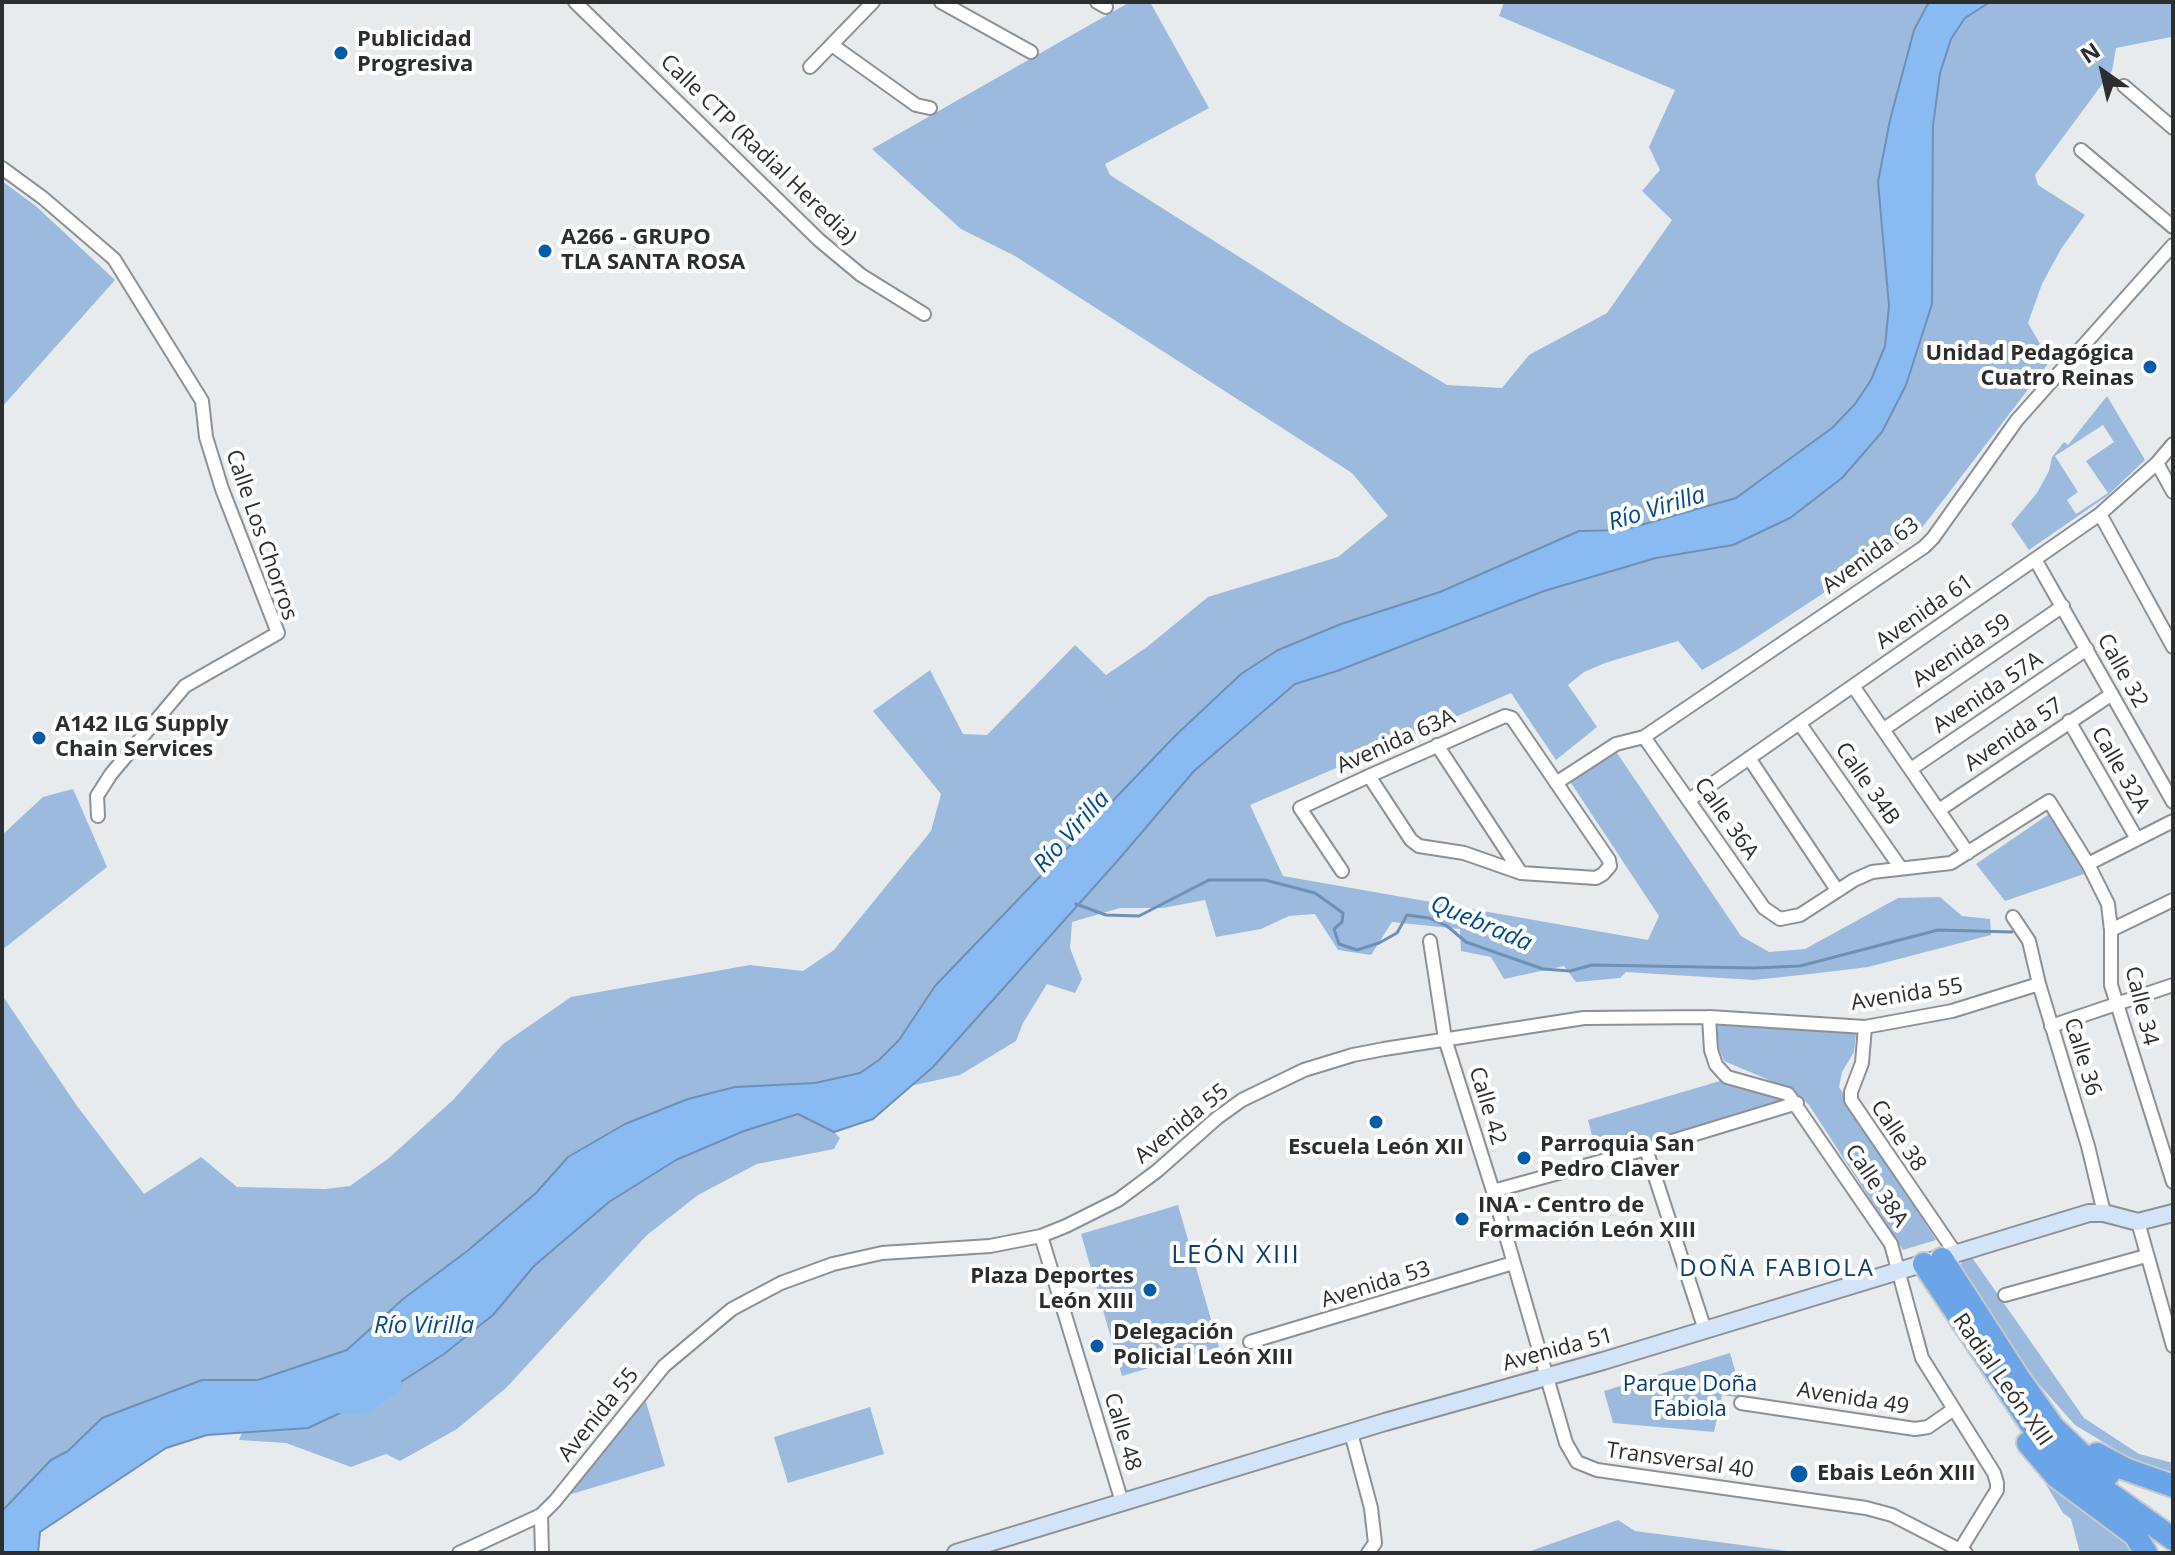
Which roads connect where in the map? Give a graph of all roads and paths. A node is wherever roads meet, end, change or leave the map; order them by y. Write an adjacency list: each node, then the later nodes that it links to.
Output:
1 (575, 2): 14 (street, Calle CTP (Radial Heredia))
2 (873, 2): 4 (street)
3 (941, 2): 5 (street)
4 (832, 45): 6 (street); 8 (street)
5 (1031, 52)
6 (810, 67)
7 (2124, 86): 9 (street)
8 (930, 108)
9 (2173, 128)
10 (2081, 150): 12 (street)
11 (2, 168): 37 (street, Calle Los Chorros)
12 (2173, 227)
13 (2173, 245): 28 (street, Avenida 63)
14 (924, 314)
15 (2173, 444): 16 (street, Avenida 61)
16 (2157, 463): 17 (street); 18 (street, Avenida 61)
17 (2173, 492)
18 (2100, 514): 19 (street, Avenida 61); 21 (street)
19 (2036, 561): 20 (street, Calle 32); 23 (street, Avenida 61)
20 (2063, 606): 22 (street, Calle 32); 27 (street, Avenida 59)
21 (2173, 647)
22 (2087, 649): 24 (street, Calle 32); 31 (street, Avenida 57A)
23 (1853, 686): 26 (street, Avenida 61); 27 (street)
24 (2112, 694): 25 (street, Avenida 57); 35 (street, Calle 32)
25 (2069, 721): 36 (street, Avenida 57); 39 (street, Calle 32A)
26 (1800, 724): 30 (street, Avenida 61); 42 (street, Calle 34B)
27 (1884, 729): 31 (street)
28 (1644, 737): 33 (street, Avenida 63); 34 (street, Calle 36A)
29 (1437, 745): 32 (street, Avenida 63A); 33 (street, Avenida 63A); 44 (street)
30 (1749, 758): 34 (street, Avenida 61); 45 (street)
31 (1911, 769): 36 (street)
32 (1369, 776): 43 (street, Avenida 63A); 44 (street)
33 (1556, 783): 44 (street)
34 (1689, 800): 45 (street, Calle 36A)
35 (2173, 802)
36 (1939, 810): 40 (street)
37 (98, 816)
38 (2173, 821): 39 (street)
39 (2137, 839): 41 (street)
40 (1968, 853): 41 (street, Calle 34); 42 (street)
41 (2088, 864): 48 (street, Calle 34)
42 (1900, 867): 45 (street)
43 (1342, 871)
44 (1521, 873)
45 (1837, 890)
46 (2173, 900): 48 (street)
47 (2013, 917): 50 (street, Calle 36)
48 (2111, 930): 52 (street, Calle 34)
49 (1430, 941): 56 (street, Calle 42)
50 (2039, 984): 54 (street, Calle 36); 55 (street, Avenida 55)
51 (2173, 986): 52 (street)
52 (2117, 1005): 54 (street); 58 (street, Calle 34)
53 (1709, 1017): 55 (street, Avenida 55); 56 (street, Avenida 55); 57 (street)
54 (2051, 1026): 62 (street, Calle 36)
55 (1865, 1027): 67 (street, Calle 38)
56 (1445, 1039): 61 (street, Calle 42); 65 (street, Avenida 55)
57 (1797, 1103): 59 (street); 69 (street, Calle 38A)
58 (2167, 1144): 60 (street, Calle 34)
59 (1646, 1149): 61 (street); 72 (street)
60 (2173, 1182)
61 (1493, 1191): 68 (street, Calle 42)
62 (2104, 1213): 64 (street, Avenida 51); 67 (street, Avenida 51)
63 (2173, 1213): 64 (street, Avenida 51)
64 (2138, 1222): 66 (street)
65 (1041, 1236): 82 (street, Calle 48); 83 (street, Avenida 55)
66 (2146, 1256): 70 (street); 74 (street)
67 (1941, 1259): 69 (street, Avenida 51); 71 (highway, Radial León XIII); 76 (highway, Radial León XIII)
68 (1513, 1263): 73 (street, Avenida 53); 75 (street, Calle 42)
69 (1899, 1271): 72 (street, Avenida 51); 78 (street, Calle 38A)
70 (2005, 1295)
71 (1944, 1296): 85 (highway, Radial León XIII); 91 (highway)
72 (1705, 1330): 75 (street, Avenida 51)
73 (1250, 1342)
74 (2173, 1346)
75 (1545, 1377): 79 (street, Avenida 51); 80 (street, Calle 42)
76 (2018, 1377): 81 (highway); 84 (highway, Radial León XIII)
77 (1741, 1403): 78 (street, Avenida 49)
78 (1954, 1409): 87 (street, Calle 38A)
79 (1351, 1433): 82 (street, Avenida 51); 86 (street)
80 (1577, 1462): 87 (street, Transversal 40)
81 (2173, 1486)
82 (1122, 1502): 90 (street, Avenida 51)
83 (541, 1515): 88 (street, Avenida 55); 89 (street)
84 (2173, 1521)
85 (2173, 1539)
86 (1372, 1548)
87 (1963, 1551)
88 (459, 1553)
89 (542, 1553)
90 (956, 1553)
91 (2146, 1553)

